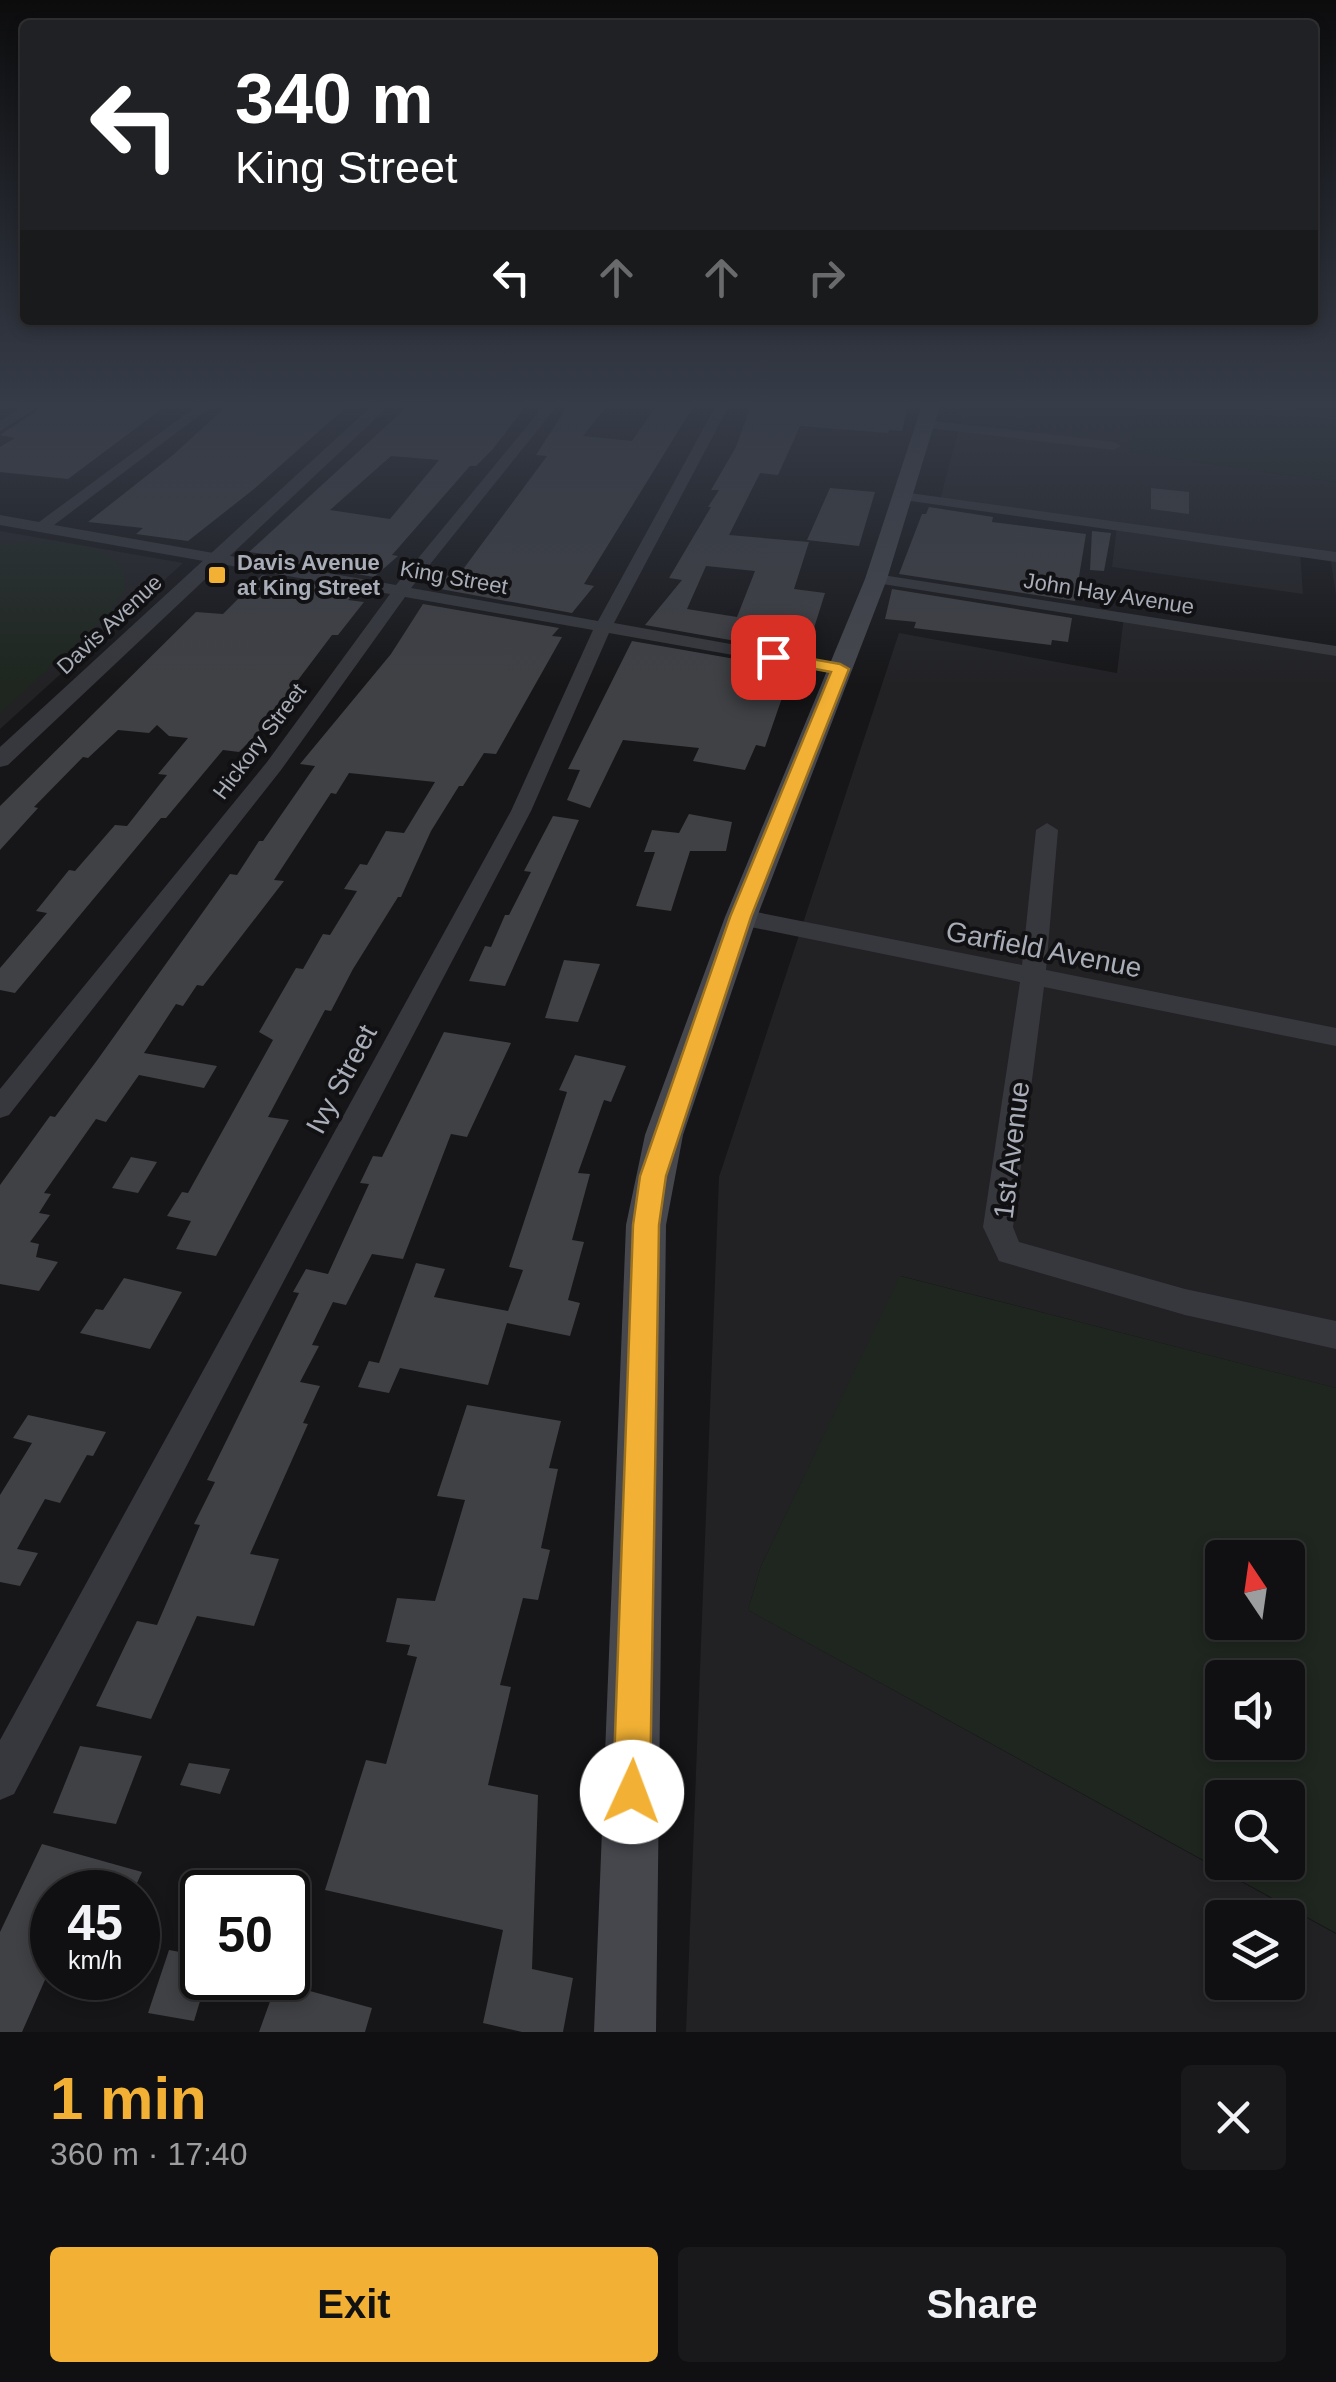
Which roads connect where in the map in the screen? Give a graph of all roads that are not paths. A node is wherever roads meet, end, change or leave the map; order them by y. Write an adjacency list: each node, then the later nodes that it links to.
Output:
1 (902, 496): 11 (main road)
2 (83, 497): 8 (street)
3 (283, 497): 10 (street, Davis Avenue)
4 (477, 497): 12 (street, Hickory Street)
5 (674, 497): 13 (street, Ivy Street)
6 (908, 497): 9 (street)
7 (0, 520): 8 (street, King Street)
8 (42, 527): 10 (street, King Street)
9 (1336, 557)
10 (217, 558): 12 (street, King Street); 16 (street, Davis Avenue)
11 (876, 579): 14 (street, John Hay Avenue); 15 (main road)
12 (401, 590): 13 (street, King Street); 21 (street, Hickory Street)
13 (604, 627): 15 (street, King Street); 23 (street, Ivy Street)
14 (1336, 651)
15 (840, 669): 18 (main road)
16 (0, 760)
17 (1048, 830): 19 (street, 1st Avenue)
18 (741, 917): 19 (street, Garfield Avenue); 24 (main road)
19 (1033, 978): 20 (street, Garfield Avenue); 22 (street, 1st Avenue)
20 (1336, 1036)
21 (0, 1108)
22 (1336, 1334)
23 (0, 1780)
24 (626, 2032)

